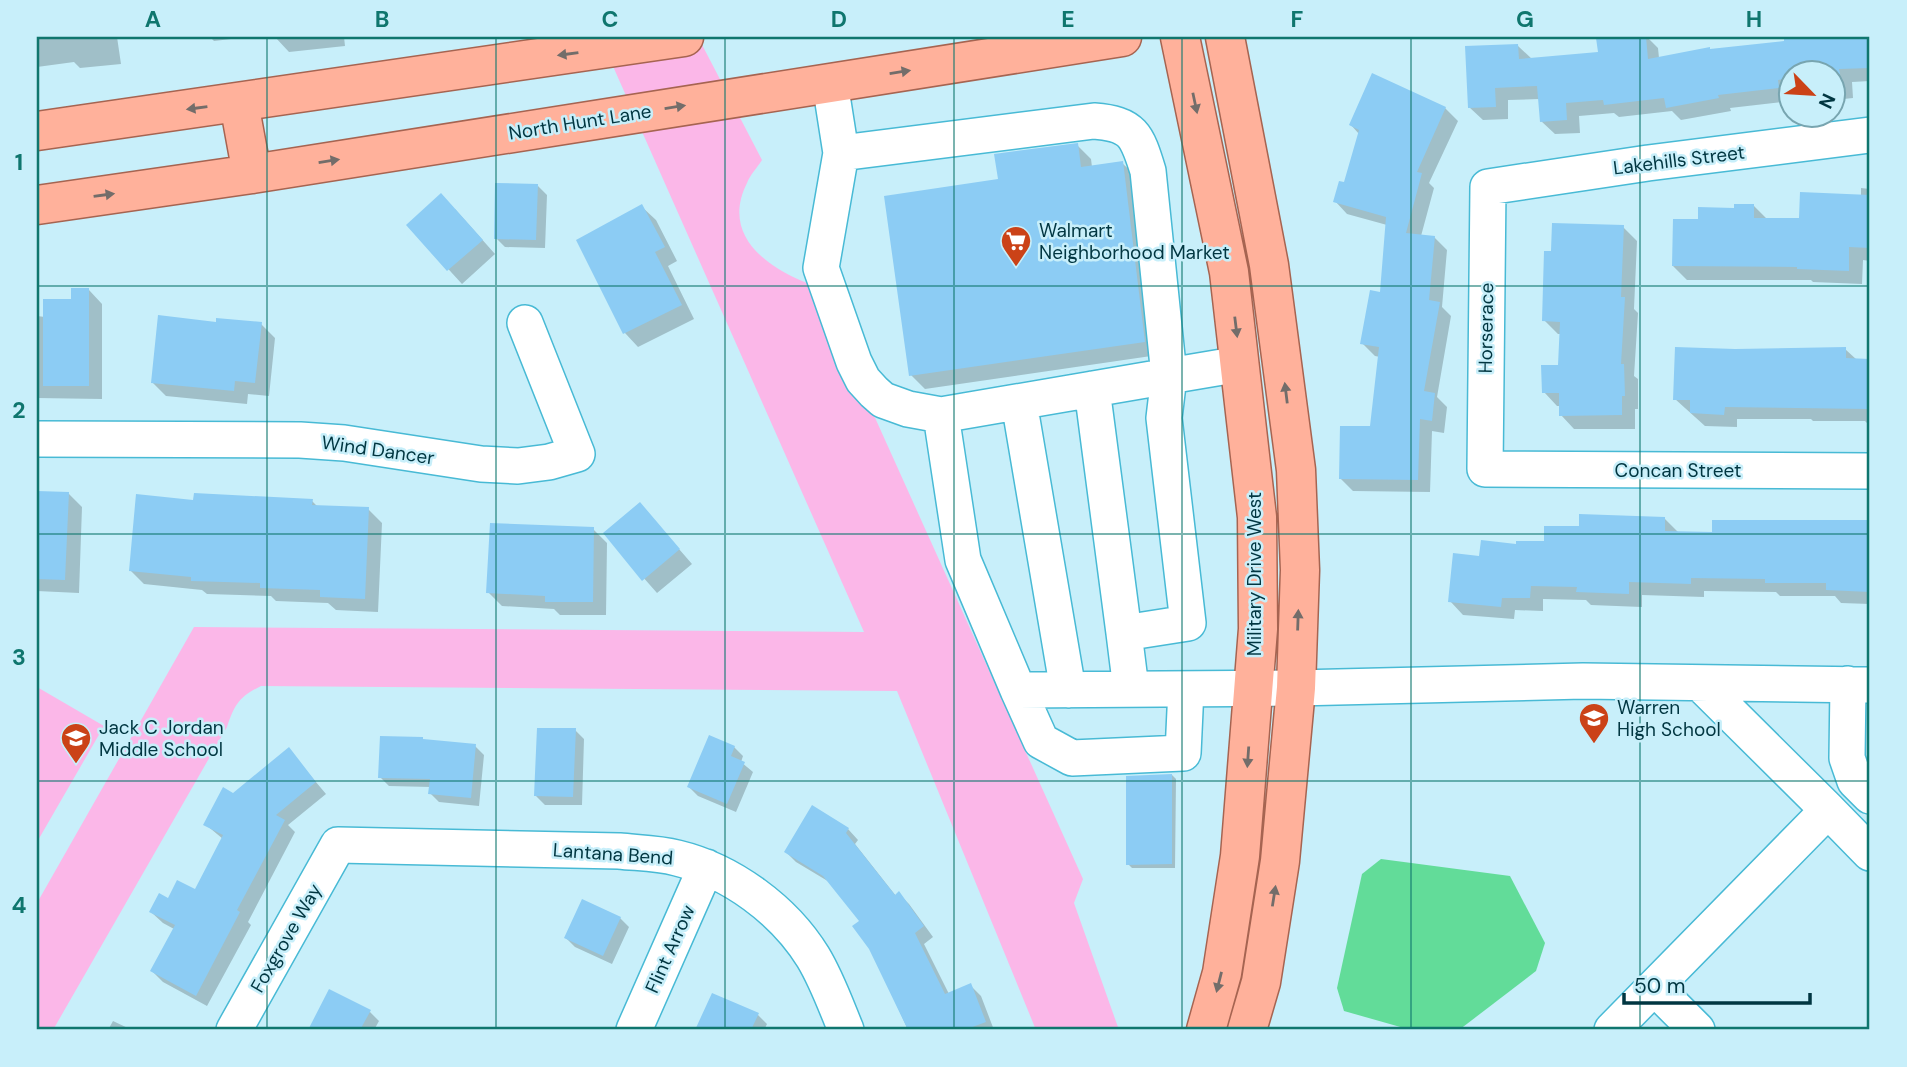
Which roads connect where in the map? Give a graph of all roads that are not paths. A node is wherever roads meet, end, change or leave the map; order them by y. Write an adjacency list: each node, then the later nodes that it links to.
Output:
1 (684, 37): 6 (main road, one-way to 6)
2 (1122, 37): 5 (main road, North Hunt Lane, one-way to 2)
3 (1180, 37): 14 (main road, Military Drive West, one-way to 14)
4 (1225, 37): 25 (main road, one-way to 4)
5 (830, 83): 9 (street); 10 (main road, North Hunt Lane, one-way to 5)
6 (239, 103): 7 (main road, one-way to 7); 10 (main road)
7 (37, 131)
8 (1870, 135): 11 (street, Lakehills Street)
9 (841, 153): 15 (street); 18 (street)
10 (252, 174): 12 (main road, North Hunt Lane, one-way to 10)
11 (1488, 187): 20 (street, Horserace)
12 (37, 205)
13 (525, 323): 19 (street, Wind Dancer)
14 (1240, 364): 15 (street); 28 (main road, Military Drive West)
15 (1169, 376): 16 (street); 22 (street)
16 (1092, 390): 17 (street); 22 (street)
17 (1019, 402): 18 (street); 29 (street)
18 (941, 415): 30 (street)
19 (37, 439)
20 (1485, 469): 21 (street, Concan Street)
21 (1870, 471)
22 (1124, 633): 26 (street)
23 (1700, 682): 24 (street); 25 (street); 32 (street)
24 (1859, 685): 31 (street)
25 (1296, 688): 28 (street); 42 (main road, one-way to 25)
26 (1131, 689): 27 (street); 29 (street)
27 (1186, 689): 28 (street); 30 (street)
28 (1253, 689): 41 (main road, Military Drive West, one-way to 41)
29 (1068, 690): 30 (street)
30 (1018, 691)
31 (1870, 796)
32 (1828, 810): 34 (street); 36 (street)
33 (338, 845): 35 (street, Lantana Bend); 38 (street, Foxgrove Way)
34 (1870, 853)
35 (706, 867): 39 (street, Flint Arrow); 40 (street, Lantana Bend)
36 (1655, 988): 37 (street); 43 (street)
37 (1627, 1025)
38 (234, 1030)
39 (634, 1030)
40 (846, 1030)
41 (1206, 1030)
42 (1247, 1030)
43 (1697, 1030)

